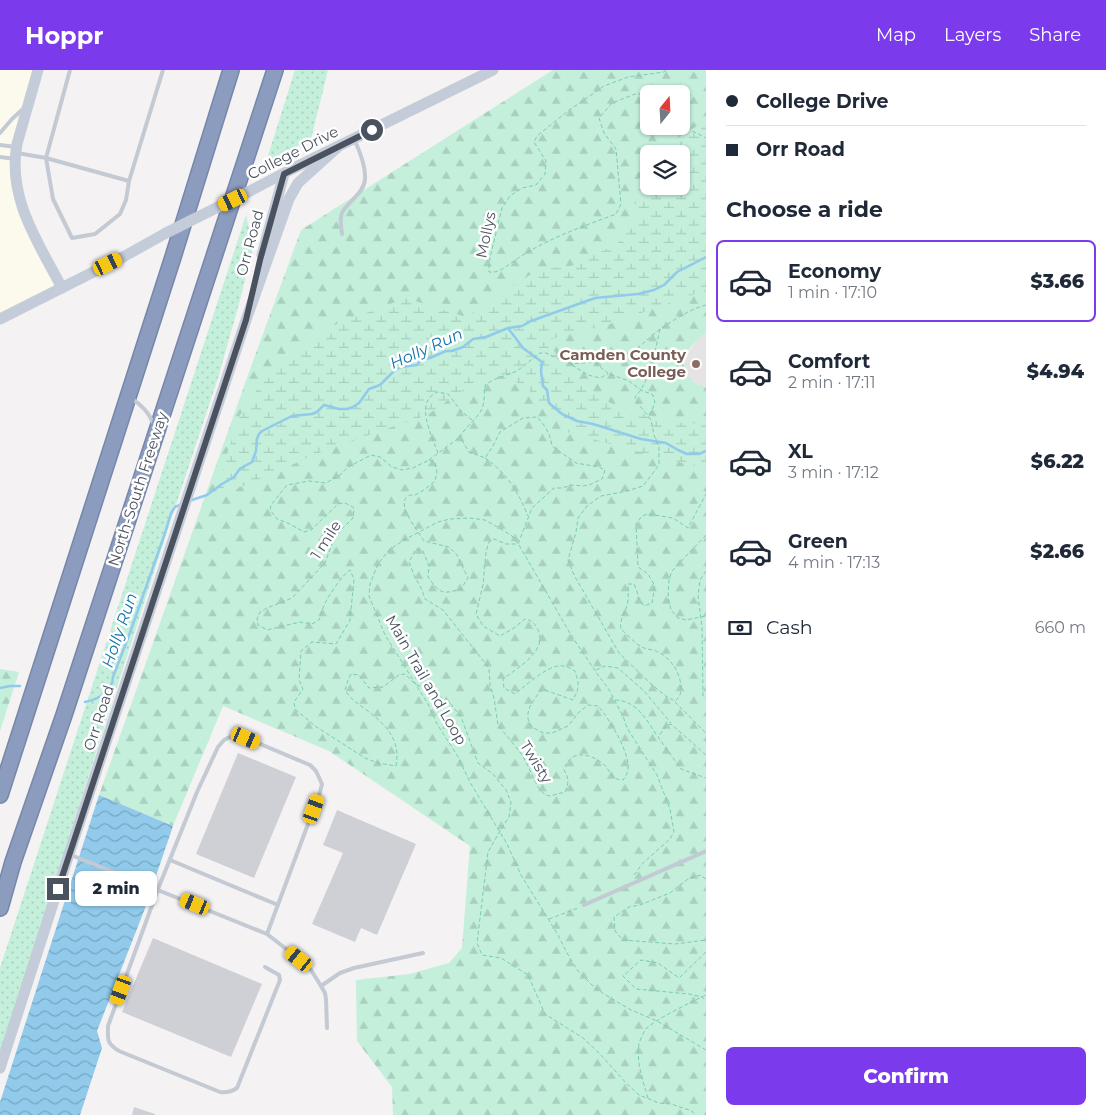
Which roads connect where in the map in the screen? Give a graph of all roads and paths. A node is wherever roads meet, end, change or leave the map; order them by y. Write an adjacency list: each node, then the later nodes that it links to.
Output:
1 (38, 70): 9 (street)
2 (70, 70): 18 (lane)
3 (163, 70): 20 (lane)
4 (230, 70): 31 (highway)
5 (274, 70): 34 (highway, North-South Freeway)
6 (493, 70): 12 (street, College Drive)
7 (666, 70): 8 (path, Mollys)
8 (640, 94)
9 (28, 104): 11 (lane); 16 (street)
10 (690, 130): 13 (path)
11 (0, 133)
12 (354, 138): 15 (street, College Drive); 21 (lane)
13 (706, 138)
14 (0, 145): 16 (lane)
15 (338, 146): 19 (street, College Drive); 25 (street, Orr Road)
16 (15, 153): 17 (lane); 18 (lane); 22 (street)
17 (0, 157)
18 (46, 158): 20 (lane); 20 (lane)
19 (284, 174): 22 (street, College Drive, bridge); 25 (street, Orr Road)
20 (129, 181)
21 (342, 234)
22 (62, 288): 24 (street, College Drive)
23 (706, 305): 26 (path)
24 (0, 319)
25 (246, 320): 60 (street, Orr Road)
26 (660, 330): 27 (path); 30 (path)
27 (594, 362): 28 (path); 29 (path)
28 (570, 364): 29 (path); 33 (path)
29 (609, 374): 30 (path)
30 (641, 390): 32 (path); 32 (path)
31 (128, 397): 34 (lane); 57 (highway)
32 (649, 416): 51 (path)
33 (472, 420): 35 (path); 36 (path)
34 (157, 432): 62 (highway, North-South Freeway)
35 (460, 437): 36 (path); 37 (path)
36 (438, 453): 38 (path)
37 (485, 458): 40 (path); 40 (path)
38 (429, 460): 41 (path); 48 (path, 1 mile)
39 (706, 494): 51 (path)
40 (529, 518): 43 (path)
41 (419, 532): 43 (path, Main Trail and Loop); 43 (path, Twisty); 48 (path, Main Trail and Loop)
42 (706, 535): 46 (path)
43 (518, 544): 47 (path, Main Trail and Loop)
44 (706, 571): 46 (path)
45 (706, 616): 46 (path)
46 (700, 617): 49 (path)
47 (595, 670): 50 (path, Main Trail and Loop); 52 (path)
48 (415, 684): 58 (path, Main Trail and Loop); 58 (path)
49 (706, 697)
50 (614, 700): 54 (path); 63 (path, Main Trail and Loop)
51 (675, 701): 53 (path)
52 (671, 724): 54 (path); 55 (path)
53 (706, 733)
54 (658, 737): 56 (path)
55 (706, 755)
56 (706, 778)
57 (0, 794)
58 (500, 831): 70 (path, Main Trail and Loop); 84 (path)
59 (706, 851): 67 (lane)
60 (69, 854): 65 (lane); 83 (street, Orr Road)
61 (170, 860): 65 (lane); 68 (lane); 68 (lane)
62 (13, 862): 66 (highway); 69 (highway, North-South Freeway)
63 (634, 876)
64 (706, 879): 72 (path)
65 (158, 889): 71 (lane); 75 (lane)
66 (0, 899)
67 (584, 905): 70 (path)
68 (278, 906): 71 (lane)
69 (0, 908)
70 (548, 920): 80 (path, Main Trail and Loop)
71 (268, 934): 76 (lane)
72 (706, 940)
73 (706, 952): 78 (path)
74 (423, 953): 76 (lane)
75 (265, 967)
76 (321, 986): 81 (lane)
77 (706, 995): 78 (path)
78 (702, 997): 79 (path); 80 (path)
79 (706, 1001)
80 (657, 1021): 82 (path, Main Trail and Loop); 84 (path)
81 (327, 1028)
82 (706, 1050)
83 (0, 1068)
84 (649, 1098): 85 (path)
85 (695, 1115)

